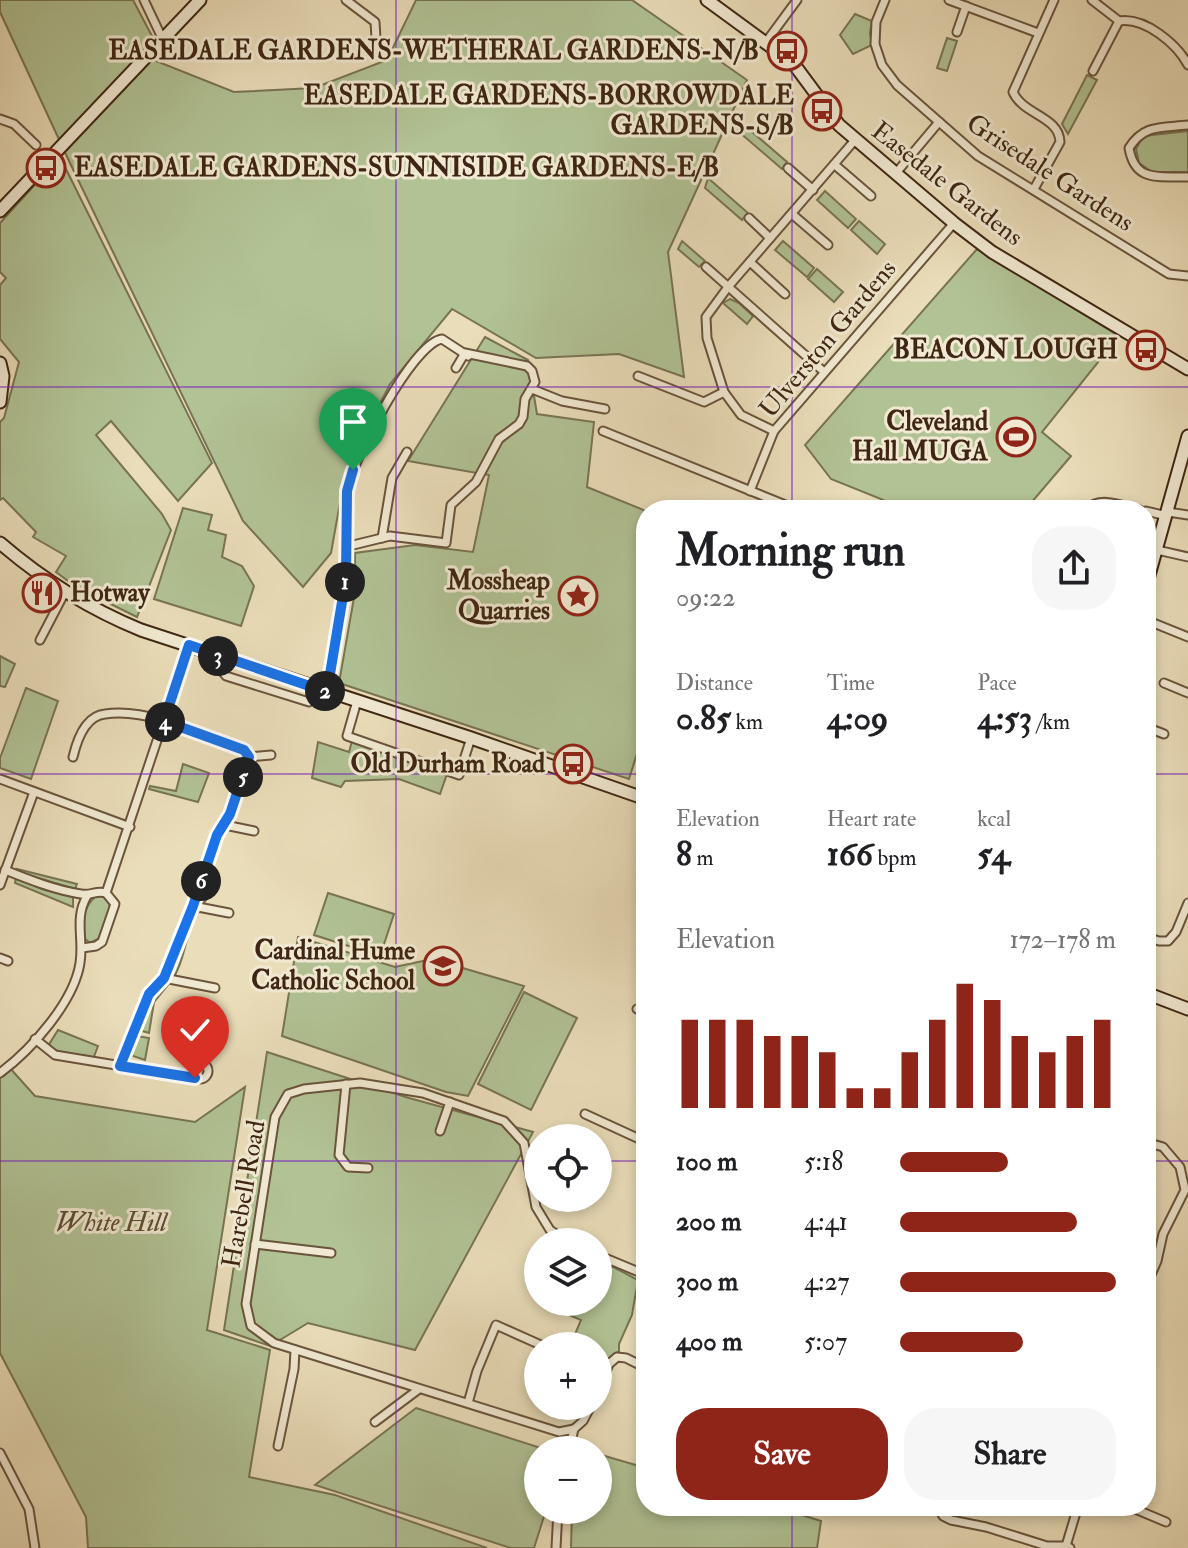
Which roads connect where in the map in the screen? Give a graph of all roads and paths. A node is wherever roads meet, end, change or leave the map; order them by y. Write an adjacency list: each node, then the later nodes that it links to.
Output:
1 (144, 0): 14 (street)
2 (200, 0): 14 (street)
3 (346, 0): 16 (street)
4 (707, 0): 15 (street, Easedale Gardens)
5 (797, 0): 15 (street)
6 (885, 0): 20 (street, Grisedale Gardens)
7 (949, 0): 10 (street)
8 (1054, 0): 13 (street)
9 (1092, 0): 11 (street)
10 (966, 6): 12 (street); 13 (street)
11 (1119, 21): 17 (street); 18 (street)
12 (957, 32)
13 (1038, 33): 28 (street)
14 (163, 40): 31 (street)
15 (766, 42): 22 (street, Easedale Gardens)
16 (377, 54)
17 (1188, 65)
18 (1093, 71)
19 (0, 119): 23 (street)
20 (939, 122): 26 (street); 28 (street, Grisedale Gardens)
21 (1188, 125): 27 (street)
22 (855, 140): 24 (street); 26 (street, Easedale Gardens)
23 (36, 145)
24 (835, 165): 29 (street); 30 (street)
25 (788, 168): 29 (street)
26 (896, 173): 34 (street, Easedale Gardens)
27 (1188, 177)
28 (1034, 189): 39 (street, Grisedale Gardens)
29 (813, 190): 32 (street)
30 (871, 196)
31 (0, 211)
32 (792, 214): 35 (street); 36 (street)
33 (749, 218): 35 (street)
34 (954, 223): 45 (street, Easedale Gardens); 46 (street, Ulverston Gardens)
35 (770, 238): 37 (street)
36 (828, 245)
37 (750, 262): 40 (street); 41 (street)
38 (706, 267): 40 (street)
39 (1188, 276)
40 (728, 287): 46 (street); 49 (street)
41 (785, 294)
42 (466, 355): 44 (street); 48 (street); 63 (street)
43 (0, 363): 50 (street)
44 (456, 368)
45 (1188, 369)
46 (823, 371): 53 (street, Ulverston Gardens)
47 (638, 376): 49 (street)
48 (532, 389): 51 (street); 61 (street)
49 (724, 392): 53 (street)
50 (0, 402)
51 (605, 409)
52 (603, 431): 56 (street)
53 (774, 431): 56 (street, Ulverston Gardens)
54 (1188, 436): 59 (street)
55 (407, 452): 61 (street)
56 (750, 491): 57 (street)
57 (773, 500)
58 (1156, 513): 59 (street)
59 (1167, 514): 60 (street); 64 (street)
60 (1188, 515)
61 (382, 538): 63 (street)
62 (0, 543): 67 (street)
63 (345, 547): 74 (street)
64 (1157, 550): 65 (street); 66 (street)
65 (1156, 553)
66 (1188, 557)
67 (65, 592): 70 (street); 71 (street)
68 (1156, 624): 69 (street)
69 (1188, 637)
70 (40, 640)
71 (189, 645): 72 (street); 78 (street)
72 (221, 657): 74 (street); 77 (street)
73 (1164, 683): 75 (street)
74 (327, 692): 76 (street)
75 (1188, 693)
76 (357, 701): 81 (street); 81 (street)
77 (309, 702)
78 (164, 721): 83 (street); 84 (street); 89 (street)
79 (1156, 731): 80 (street)
80 (1164, 734)
81 (471, 738): 87 (street)
82 (271, 755): 84 (street)
83 (73, 757)
84 (249, 757): 88 (street)
85 (0, 779): 86 (street)
86 (34, 792): 89 (street); 91 (street)
87 (636, 796)
88 (225, 825): 90 (street); 96 (street)
89 (130, 827): 93 (street)
90 (254, 831)
91 (5, 870): 92 (street); 94 (street)
92 (0, 885)
93 (106, 893): 94 (street); 99 (street)
94 (87, 896): 99 (street)
95 (1188, 903): 98 (street)
96 (193, 906): 97 (street); 100 (street)
97 (229, 913)
98 (1156, 940)
99 (82, 948): 104 (street)
100 (164, 978): 101 (street); 105 (street)
101 (215, 988)
102 (1156, 997): 103 (street)
103 (1188, 1009)
104 (35, 1039): 105 (street); 106 (street)
105 (120, 1066): 107 (street)
106 (0, 1073)
107 (195, 1078)
108 (346, 1084): 109 (street, Harebell Road); 116 (street); 118 (street, Harebell Road)
109 (450, 1102): 111 (street); 117 (street, Harebell Road)
110 (585, 1114): 112 (street)
111 (440, 1131)
112 (636, 1137)
113 (1156, 1145): 115 (street)
114 (1188, 1162): 115 (street)
115 (1180, 1167): 121 (street)
116 (368, 1168)
117 (549, 1228)
118 (255, 1244): 119 (street); 124 (street, Harebell Road)
119 (331, 1253)
120 (612, 1261): 122 (street)
121 (1156, 1263)
122 (636, 1271)
123 (524, 1338): 128 (street)
124 (295, 1350): 127 (street, Harebell Road); 133 (street)
125 (612, 1361): 126 (street)
126 (636, 1363)
127 (419, 1389): 128 (street, Harebell Road); 130 (street)
128 (468, 1403): 131 (street, Harebell Road)
129 (584, 1420): 131 (street)
130 (375, 1422)
131 (574, 1429): 132 (street)
132 (572, 1436)
133 (278, 1446)
134 (0, 1453): 141 (street)
135 (943, 1516): 140 (street)
136 (1076, 1516): 140 (street)
137 (1152, 1516): 138 (street)
138 (1166, 1522)
139 (557, 1524): 142 (street)
140 (1068, 1547)
141 (35, 1548)
142 (556, 1548)

